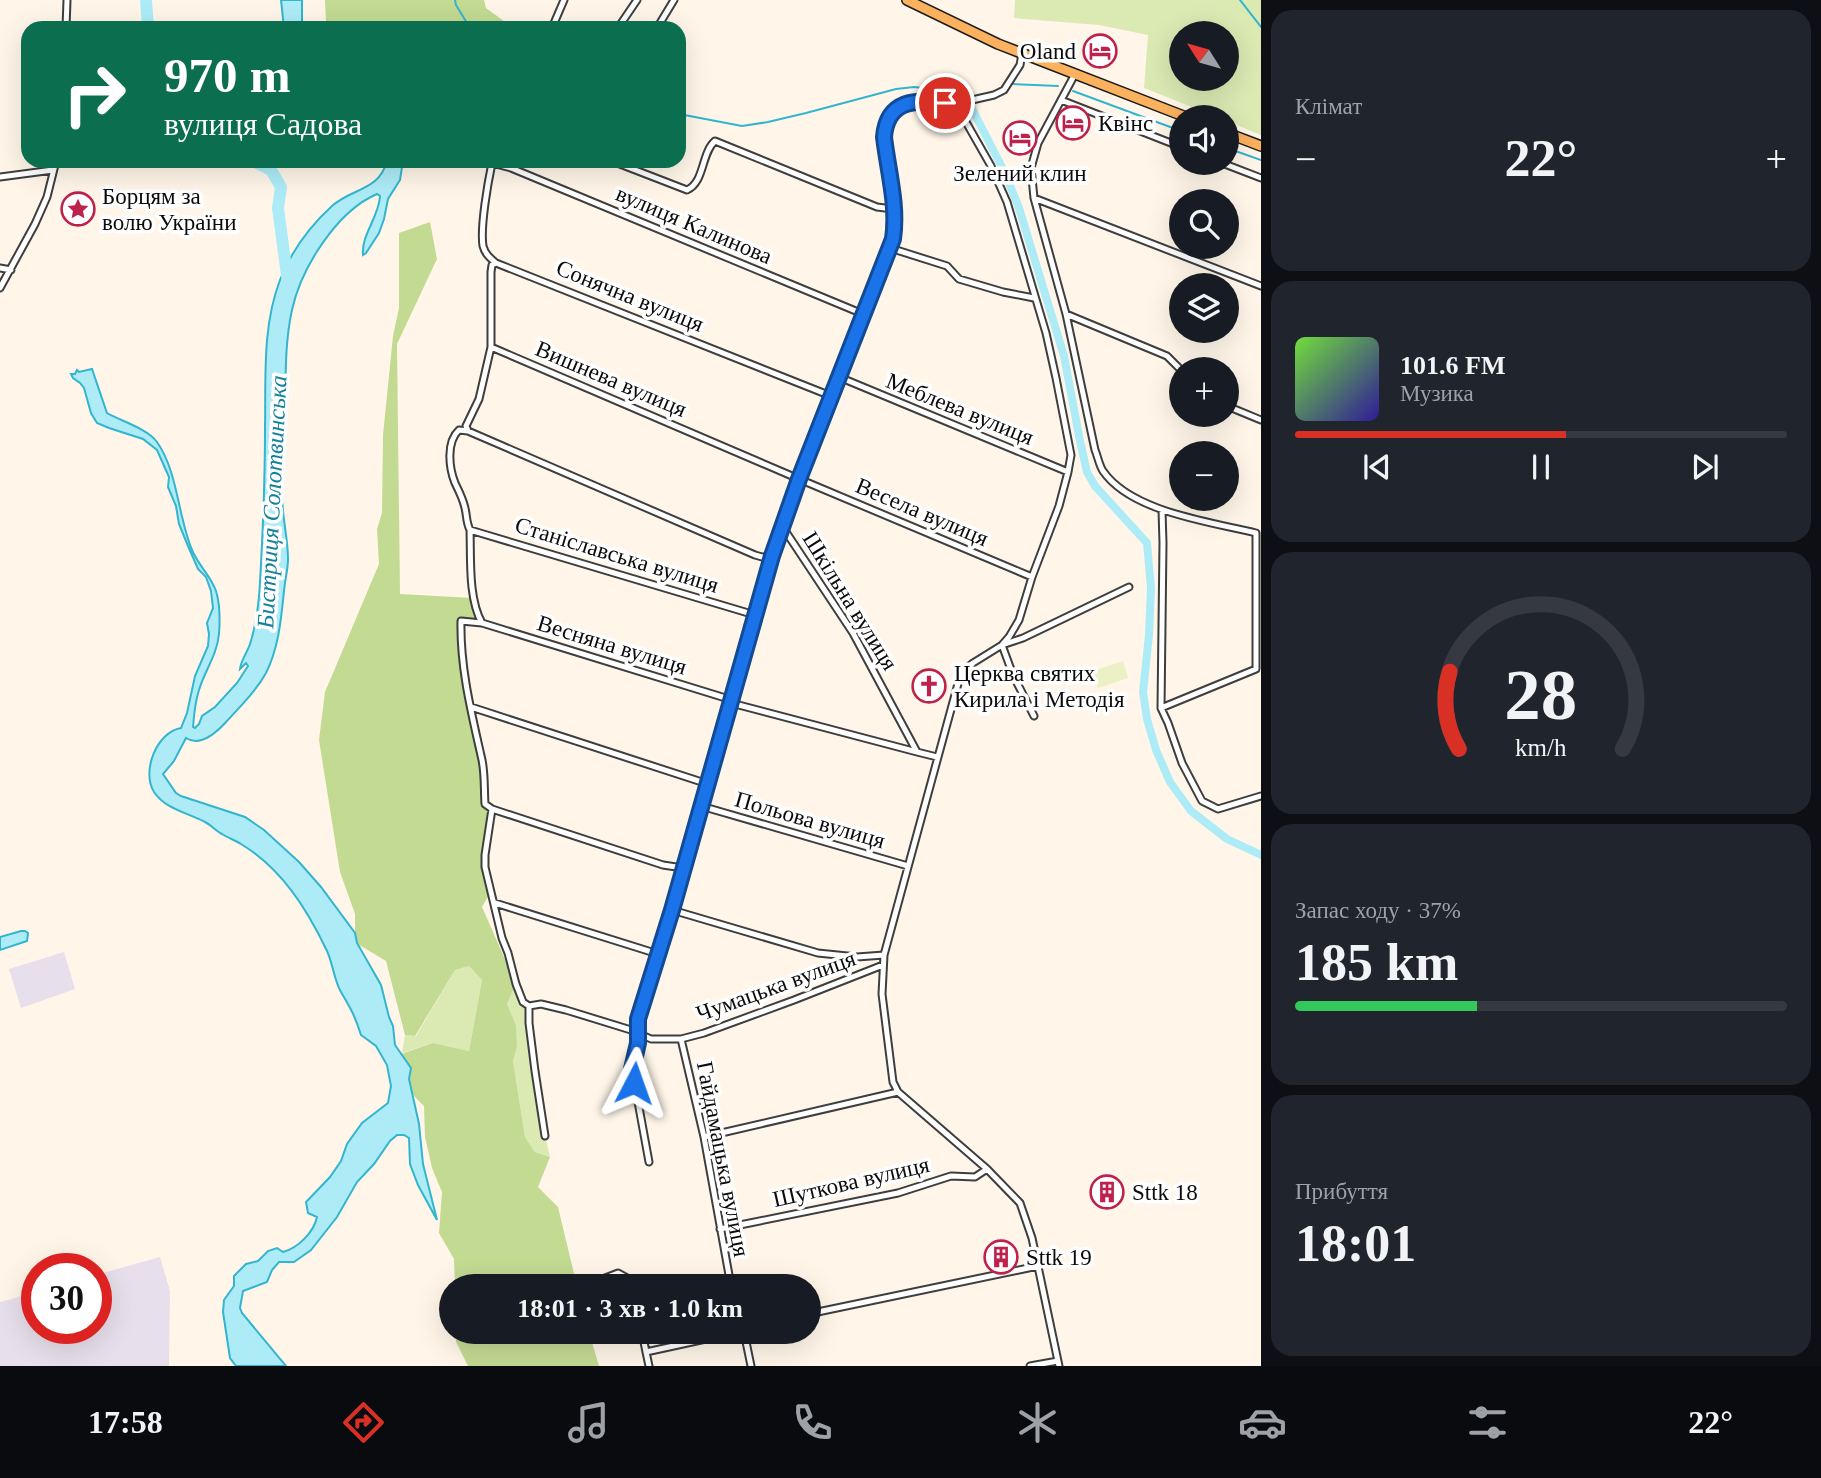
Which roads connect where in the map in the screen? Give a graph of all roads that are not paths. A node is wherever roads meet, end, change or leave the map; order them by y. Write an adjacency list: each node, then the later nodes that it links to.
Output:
1 (67, 0): 6 (street)
2 (564, 0): 7 (street)
3 (637, 0): 8 (street)
4 (674, 0): 9 (street)
5 (907, 0): 10 (main road)
6 (66, 21)
7 (555, 21)
8 (623, 21)
9 (661, 21)
10 (1021, 54): 11 (main road); 13 (street)
11 (1075, 74): 12 (street); 14 (main road)
12 (1061, 100): 16 (street); 25 (street)
13 (961, 106): 26 (street); 33 (street)
14 (1169, 110)
15 (1239, 138): 17 (main road)
16 (1169, 142)
17 (1261, 146)
18 (491, 168): 28 (street, вулиця Калинова)
19 (511, 168): 34 (street, вулиця Калинова)
20 (630, 168): 26 (street)
21 (53, 170): 23 (street); 30 (street)
22 (1239, 170): 24 (street)
23 (0, 177)
24 (1261, 178)
25 (1034, 198): 31 (street); 35 (street)
26 (894, 207): 27 (street)
27 (890, 248): 33 (street); 34 (street)
28 (496, 262): 36 (street); 39 (street, Сонячна вулиця)
29 (0, 268): 30 (street)
30 (11, 270): 32 (street)
31 (1261, 286)
32 (0, 288)
33 (1034, 298): 43 (street)
34 (863, 314): 38 (street)
35 (1066, 314): 37 (street); 45 (street)
36 (491, 347): 42 (street); 44 (street, Вишнева вулиця)
37 (1169, 358)
38 (839, 377): 39 (street); 43 (street, Меблева вулиця)
39 (831, 396): 44 (street)
40 (1239, 411): 41 (street)
41 (1261, 421)
42 (468, 430): 47 (street); 48 (street)
43 (1068, 472): 49 (street)
44 (799, 479): 46 (street); 49 (street, Весела вулиця)
45 (1162, 510): 53 (street); 57 (street)
46 (782, 526): 48 (street); 59 (street, Шкільна вулиця)
47 (470, 530): 51 (street, Станіславська вулиця); 52 (street)
48 (772, 556): 51 (street)
49 (1032, 577): 54 (street)
50 (1129, 587): 54 (street)
51 (755, 614): 55 (street)
52 (482, 623): 55 (street, Весняна вулиця); 56 (street)
53 (1259, 640): 57 (street)
54 (1002, 645): 58 (street); 60 (street)
55 (731, 702): 59 (street, Весняна вулиця); 61 (street)
56 (471, 707): 61 (street); 64 (street)
57 (1161, 708): 62 (street)
58 (1034, 716)
59 (917, 752): 60 (street)
60 (937, 757): 65 (street)
61 (708, 784): 63 (street)
62 (1261, 796)
63 (701, 806): 65 (street, Польова вулиця); 66 (street)
64 (492, 809): 66 (street); 67 (street)
65 (908, 866): 70 (street)
66 (683, 867): 68 (street)
67 (495, 903): 69 (street); 72 (street)
68 (672, 910): 69 (street); 70 (street)
69 (657, 954): 73 (street)
70 (884, 955): 71 (street)
71 (883, 965): 74 (street, Чумацька вулиця); 75 (street)
72 (529, 1006): 73 (street, Чумацька вулиця); 76 (street)
73 (638, 1033): 74 (street, Чумацька вулиця); 78 (street)
74 (681, 1039): 77 (street, Гайдамацька вулиця)
75 (898, 1092): 77 (street); 79 (street)
76 (545, 1136)
77 (704, 1137): 80 (street, Гайдамацька вулиця)
78 (649, 1162)
79 (986, 1169): 80 (street, Шуткова вулиця); 81 (street)
80 (720, 1229): 82 (street, Гайдамацька вулиця)
81 (1038, 1266): 83 (street); 88 (street)
82 (729, 1274)
83 (821, 1311)
84 (644, 1344): 87 (street)
85 (684, 1344): 87 (street)
86 (745, 1344): 90 (street)
87 (646, 1352): 89 (street)
88 (1058, 1363): 91 (street)
89 (649, 1366)
90 (751, 1366)
91 (1030, 1366)

